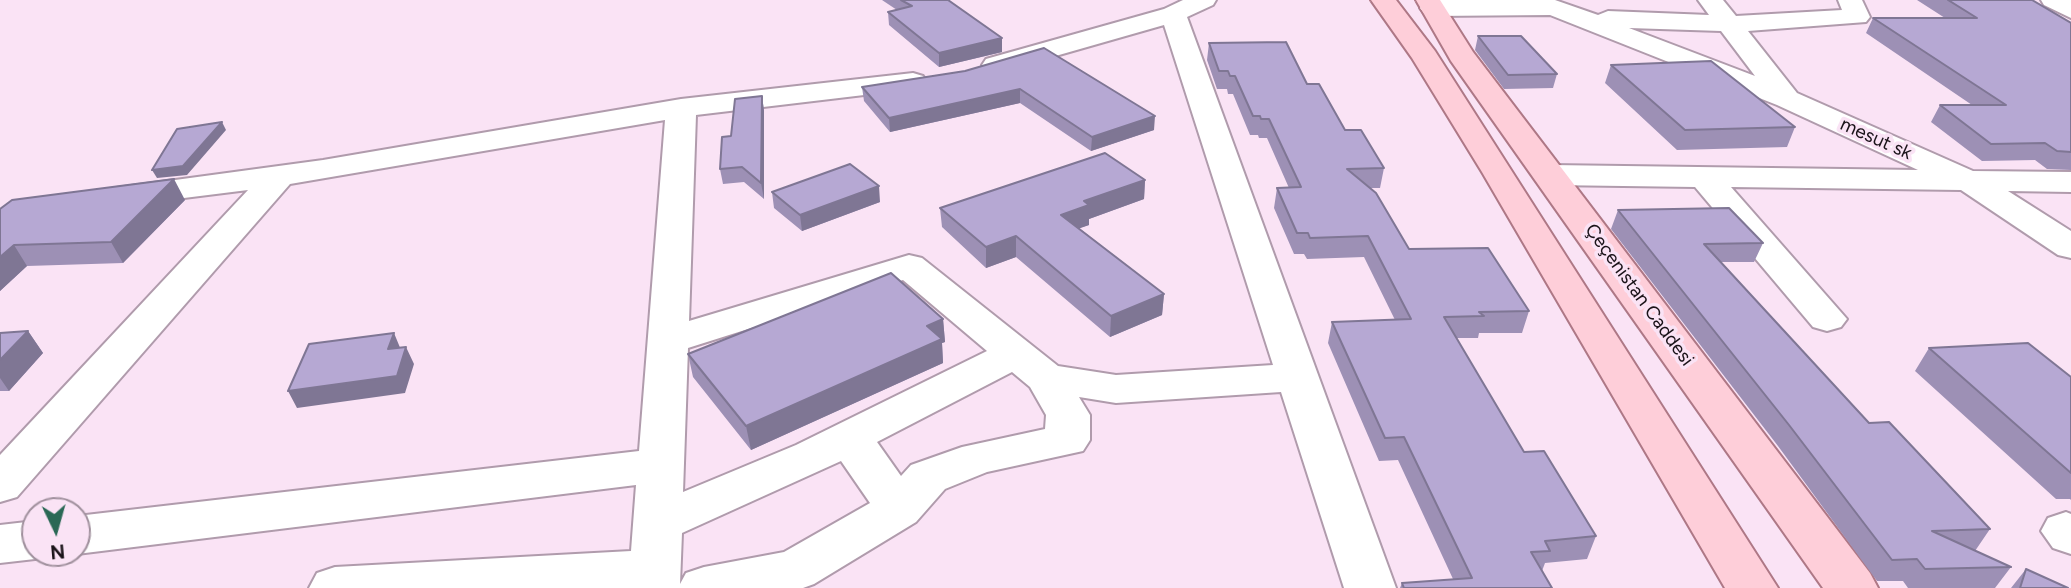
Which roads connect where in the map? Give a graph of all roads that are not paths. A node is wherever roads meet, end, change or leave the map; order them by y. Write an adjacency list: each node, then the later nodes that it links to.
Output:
1 (1383, 0): 33 (main road)
2 (1850, 0): 7 (street)
3 (2053, 0): 6 (street)
4 (1430, 4): 8 (street); 12 (main road, Çeçenistan Caddesi)
5 (1189, 7): 10 (street); 21 (street)
6 (2071, 10)
7 (1719, 12): 8 (street); 9 (street, mesut sk)
8 (1578, 17): 9 (street)
9 (1787, 99): 14 (street, mesut sk)
10 (681, 108): 11 (street); 19 (street)
11 (279, 176): 16 (street); 24 (street)
12 (1551, 176): 13 (street); 34 (main road, Çeçenistan Caddesi)
13 (1705, 178): 14 (street); 18 (street)
14 (1971, 182): 15 (street); 17 (street, mesut sk)
15 (2071, 183)
16 (106, 198)
17 (2071, 247)
18 (1827, 319)
19 (668, 341): 20 (street); 23 (street)
20 (1031, 366): 21 (street); 22 (street); 25 (street)
21 (1298, 377): 32 (street)
22 (849, 437): 25 (street); 29 (street)
23 (661, 466): 26 (street); 29 (street)
24 (0, 485)
25 (899, 509): 31 (street)
26 (91, 533)
27 (21, 542): 28 (street)
28 (0, 544)
29 (655, 560): 30 (street)
30 (335, 588)
31 (704, 588)
32 (1370, 588)
33 (1752, 588)
34 (1852, 588)

